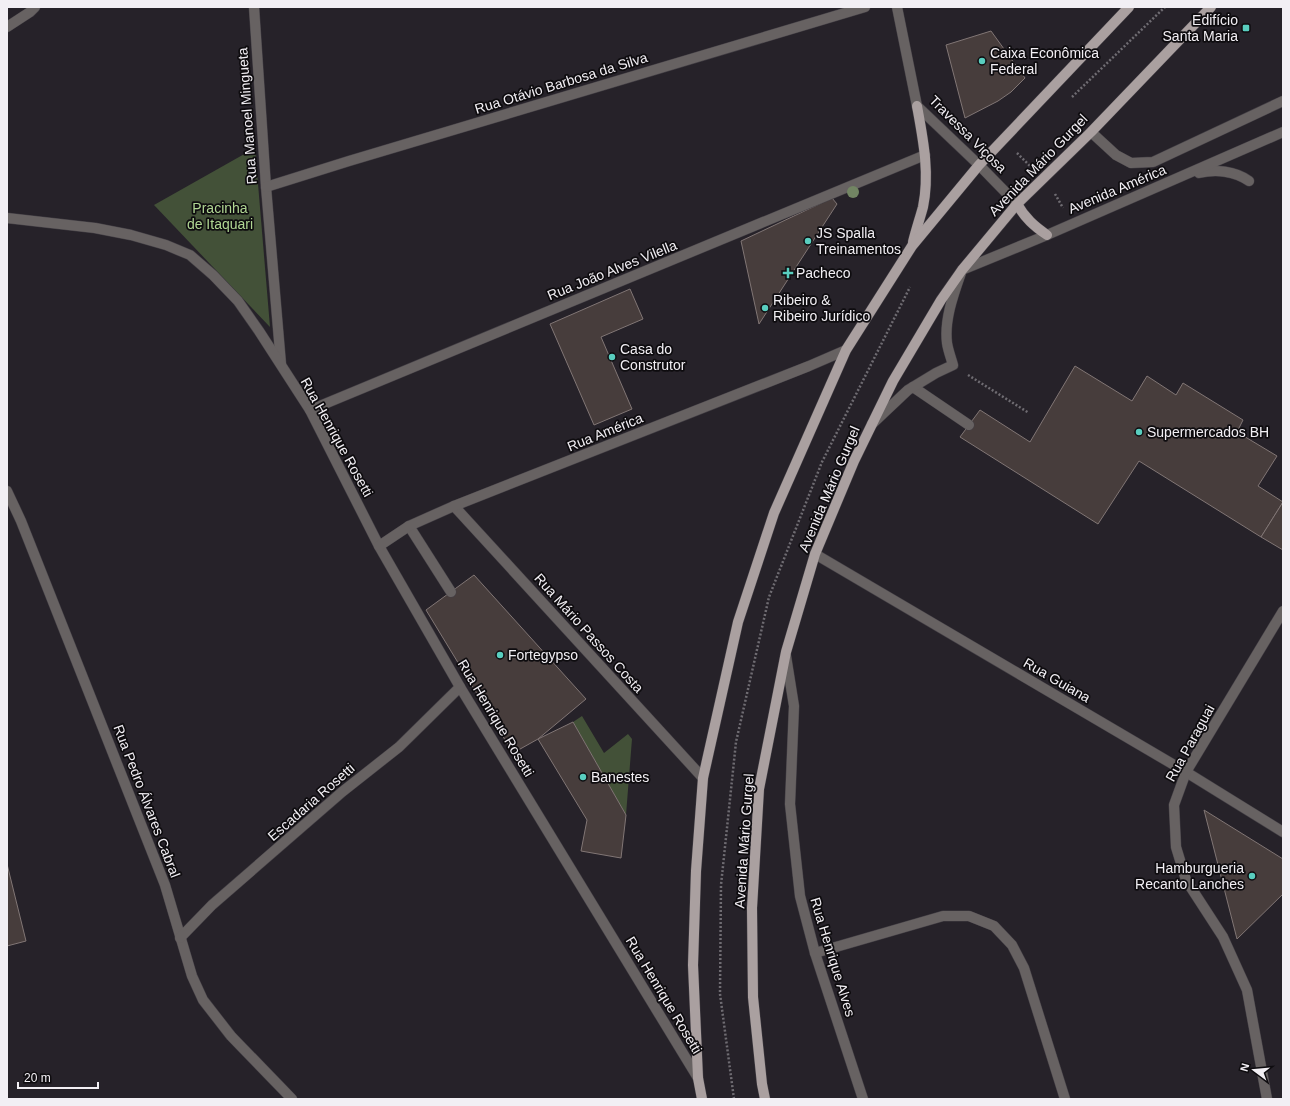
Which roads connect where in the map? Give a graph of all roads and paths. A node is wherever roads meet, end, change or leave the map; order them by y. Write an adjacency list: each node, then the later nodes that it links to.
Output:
1 (35, 7): 8 (street)
2 (254, 7): 20 (street, Rua Manoel Mingueta)
3 (865, 7): 20 (street, Rua Otávio Barbosa da Silva)
4 (897, 7): 11 (street, Travessa Viçosa)
5 (1129, 7): 16 (main road)
6 (1165, 7): 9 (path)
7 (1211, 7): 12 (main road, Avenida Mário Gurgel)
8 (7, 27)
9 (1068, 101)
10 (1283, 101): 12 (street, Avenida América)
11 (917, 106): 15 (main road); 16 (street, Travessa Viçosa)
12 (1091, 132): 21 (main road, Avenida Mário Gurgel)
13 (1283, 132): 17 (street, Avenida América)
14 (1021, 148): 18 (path)
15 (925, 156): 24 (main road); 31 (street, Rua João Alves Vilella)
16 (979, 165): 18 (street, Travessa Viçosa); 24 (main road)
17 (1183, 176): 19 (street); 23 (street, Avenida América)
18 (991, 177): 21 (street, Travessa Viçosa)
19 (1249, 181)
20 (266, 187): 29 (street, Rua Manoel Mingueta)
21 (1017, 204): 23 (main road); 25 (main road, Avenida Mário Gurgel)
22 (7, 218): 29 (street, Rua Henrique Rosetti)
23 (1047, 235): 25 (street, Avenida América)
24 (912, 246): 27 (main road)
25 (962, 270): 28 (street); 34 (main road, Avenida Mário Gurgel)
26 (914, 280): 52 (path)
27 (846, 350): 36 (street, Rua América); 45 (main road)
28 (953, 365): 30 (street); 32 (path)
29 (281, 366): 31 (street, Rua Henrique Rosetti)
30 (913, 387): 33 (street); 34 (street)
31 (310, 410): 38 (street, Rua Henrique Rosetti)
32 (1029, 413)
33 (969, 425)
34 (871, 426): 39 (main road, Avenida Mário Gurgel)
35 (7, 491): 47 (street, Rua Pedro Álvares Cabral)
36 (454, 506): 37 (street, Rua América); 45 (street, Rua Mário Passos Costa)
37 (409, 526): 38 (street, Rua América); 40 (street)
38 (379, 546): 43 (street, Rua Henrique Rosetti)
39 (815, 554): 42 (main road, Avenida Mário Gurgel); 44 (street, Rua Guiana)
40 (451, 592)
41 (1283, 611): 44 (street, Rua Paraguai)
42 (786, 652): 48 (street, Rua Henrique Alves); 53 (main road, Avenida Mário Gurgel)
43 (460, 687): 47 (street, Escadaria Rosetti); 49 (street, Rua Henrique Rosetti)
44 (1186, 772): 46 (street, Rua Guiana); 56 (street, Rua Paraguai)
45 (703, 778): 49 (main road)
46 (1283, 832)
47 (180, 938): 50 (street, Rua Pedro Álvares Cabral)
48 (815, 953): 54 (street, Rua Henrique Alves); 55 (street)
49 (698, 1078): 51 (main road)
50 (292, 1099)
51 (702, 1099)
52 (734, 1099)
53 (765, 1099)
54 (863, 1099)
55 (1065, 1099)
56 (1267, 1099)

